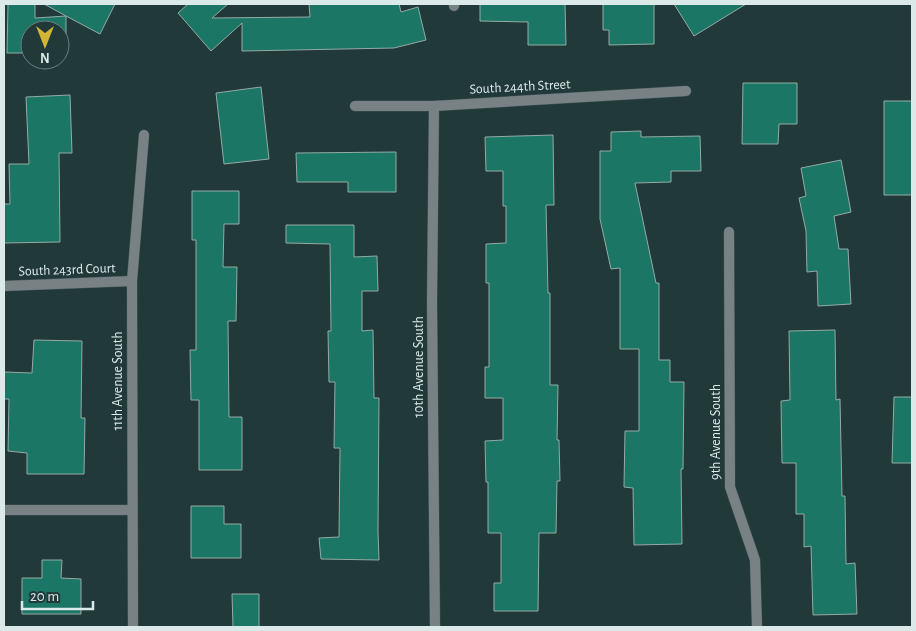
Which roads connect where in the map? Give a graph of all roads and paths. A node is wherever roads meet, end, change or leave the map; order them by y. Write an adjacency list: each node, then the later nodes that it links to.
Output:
1 (686, 91): 3 (street, South 244th Street)
2 (355, 106): 3 (street, South 244th Street)
3 (434, 106): 11 (street, 10th Avenue South)
4 (144, 135): 6 (street, 11th Avenue South)
5 (729, 232): 12 (street, 9th Avenue South)
6 (132, 281): 7 (street, South 243rd Court); 9 (street, 11th Avenue South)
7 (4, 286)
8 (4, 510): 9 (street)
9 (132, 510): 10 (street, 11th Avenue South)
10 (133, 627)
11 (435, 627)
12 (757, 627)

